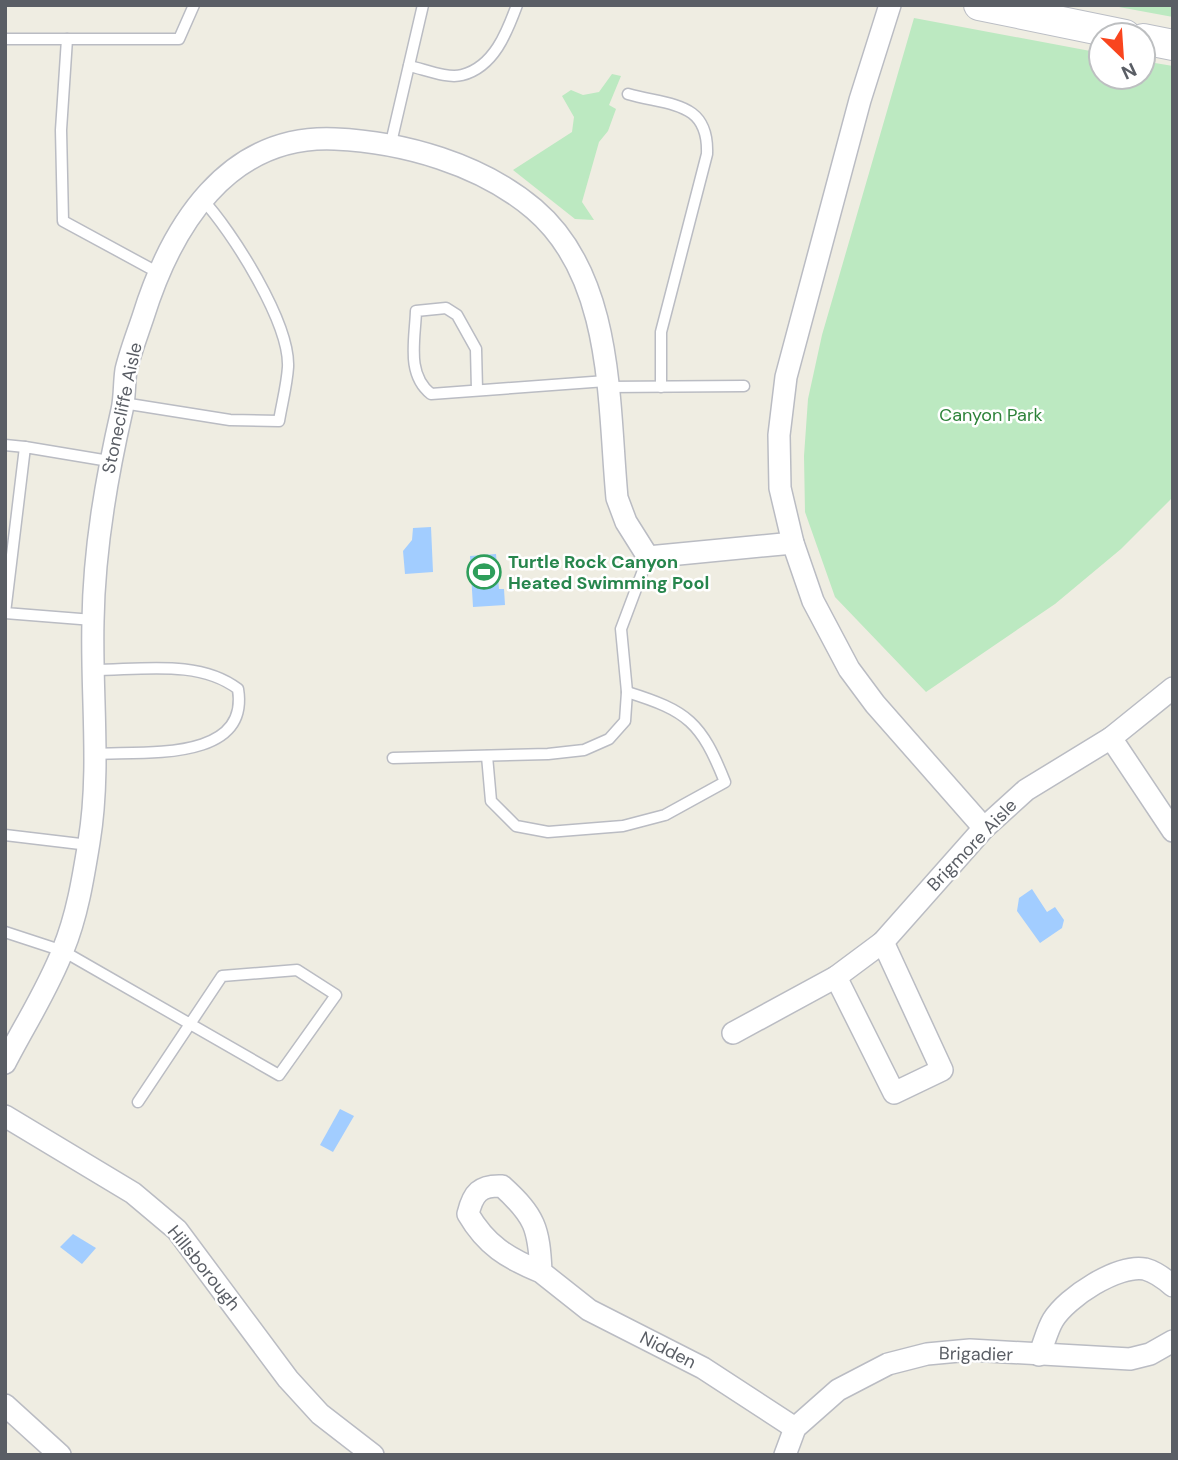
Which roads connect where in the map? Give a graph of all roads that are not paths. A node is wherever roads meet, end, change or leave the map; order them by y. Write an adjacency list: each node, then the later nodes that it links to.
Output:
1 (194, 5): 8 (lane)
2 (423, 5): 9 (lane)
3 (517, 5): 9 (lane)
4 (890, 5): 22 (street)
5 (979, 5): 6 (street)
6 (1087, 27)
7 (5, 38): 8 (lane)
8 (67, 40): 13 (lane)
9 (409, 66): 11 (lane)
10 (628, 94): 16 (lane)
11 (390, 147): 12 (street, Stonecliffe Aisle); 14 (street, Stonecliffe Aisle)
12 (202, 199): 13 (street, Stonecliffe Aisle); 18 (lane)
13 (157, 272): 18 (street, Stonecliffe Aisle)
14 (606, 384): 16 (lane); 17 (lane); 23 (street, Stonecliffe Aisle)
15 (744, 386): 16 (lane)
16 (661, 387)
17 (477, 390): 17 (lane)
18 (123, 403): 21 (street, Stonecliffe Aisle)
19 (5, 445): 20 (lane)
20 (25, 447): 21 (lane); 24 (lane)
21 (109, 461): 24 (street, Stonecliffe Aisle)
22 (793, 543): 23 (street); 32 (street)
23 (648, 557): 27 (lane)
24 (93, 620): 25 (street, Stonecliffe Aisle)
25 (93, 670): 29 (street, Stonecliffe Aisle); 29 (lane)
26 (1173, 688): 28 (street, Brigmore Aisle)
27 (627, 692): 30 (lane); 30 (lane)
28 (1111, 738): 32 (street, Brigmore Aisle); 33 (street)
29 (94, 754): 35 (street, Stonecliffe Aisle)
30 (487, 756): 31 (lane)
31 (393, 758)
32 (984, 828): 37 (street, Brigmore Aisle)
33 (1173, 831)
34 (5, 835): 35 (lane)
35 (89, 845): 38 (street, Stonecliffe Aisle)
36 (5, 932): 38 (lane)
37 (883, 942): 39 (street, Brigmore Aisle); 39 (street)
38 (63, 951): 40 (lane); 42 (street, Stonecliffe Aisle)
39 (836, 977): 41 (street, Brigmore Aisle)
40 (191, 1026): 40 (lane); 43 (lane)
41 (733, 1033)
42 (5, 1063)
43 (138, 1101)
44 (5, 1115): 51 (street, Hillsborough)
45 (541, 1272): 50 (street, Nidden)
46 (1173, 1286): 48 (street, Brigadier)
47 (1173, 1341): 48 (street, Brigadier)
48 (1039, 1356): 50 (street, Brigadier)
49 (5, 1405): 52 (street)
50 (795, 1429): 54 (street, Brigadier)
51 (345, 1447): 53 (street, Hillsborough)
52 (60, 1455)
53 (373, 1455)
54 (785, 1455)

